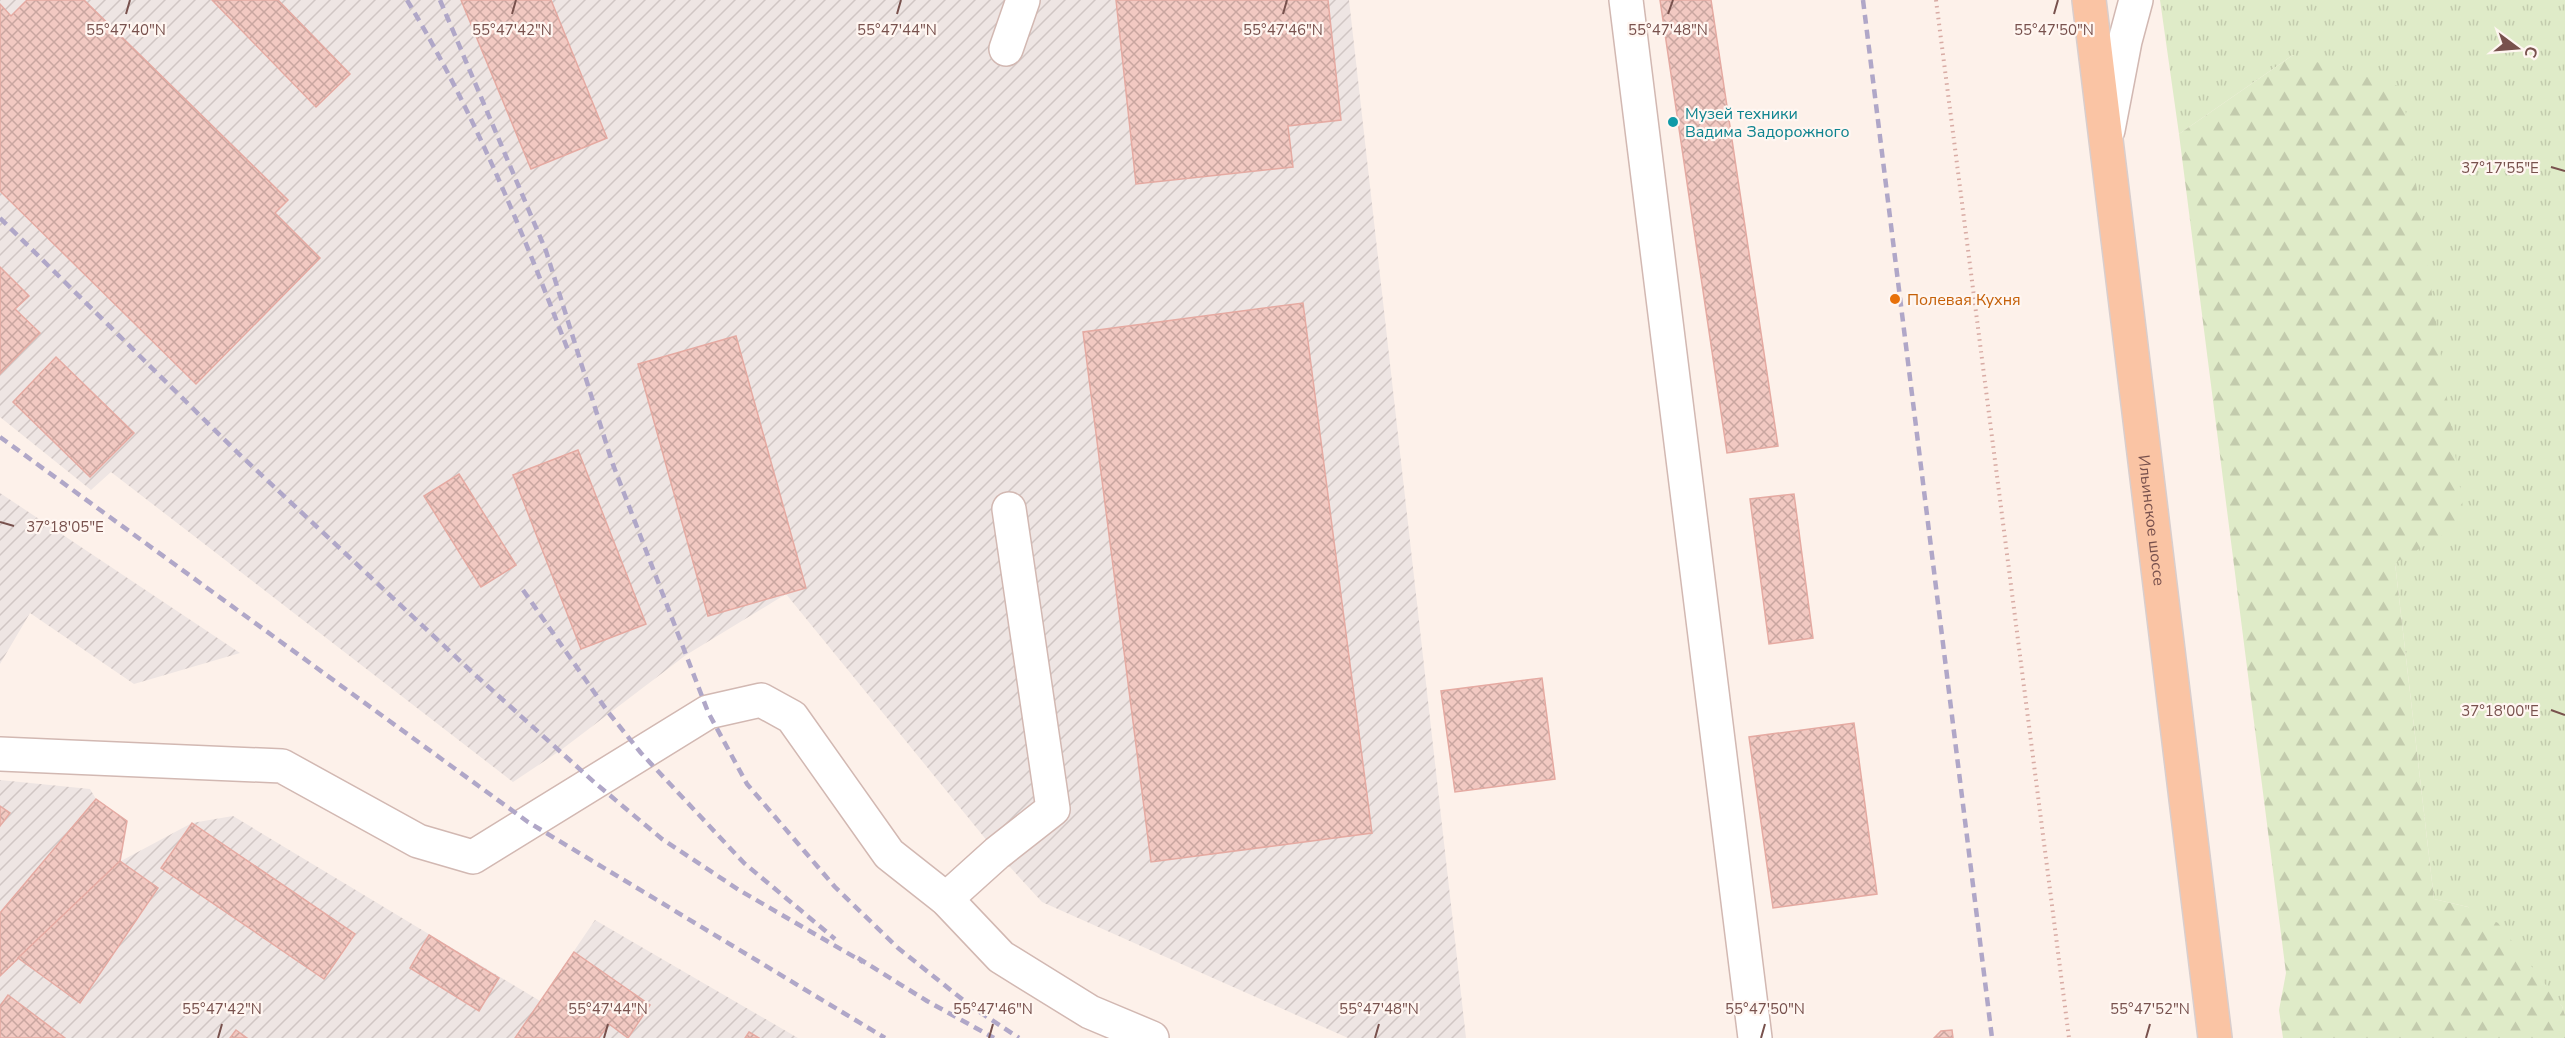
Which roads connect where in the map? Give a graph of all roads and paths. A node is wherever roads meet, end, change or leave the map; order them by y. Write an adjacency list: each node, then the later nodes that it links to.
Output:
1 (1023, 0): 6 (lane)
2 (1626, 0): 12 (lane)
3 (1936, 0): 13 (path)
4 (2090, 0): 7 (main road, Ильинское шоссе)
5 (2136, 0): 7 (lane)
6 (1006, 49)
7 (2106, 141): 14 (main road, Ильинское шоссе)
8 (1009, 509): 10 (lane)
9 (0, 754): 10 (lane)
10 (946, 899): 11 (lane)
11 (1152, 1038)
12 (1755, 1038)
13 (2069, 1038)
14 (2215, 1038)

